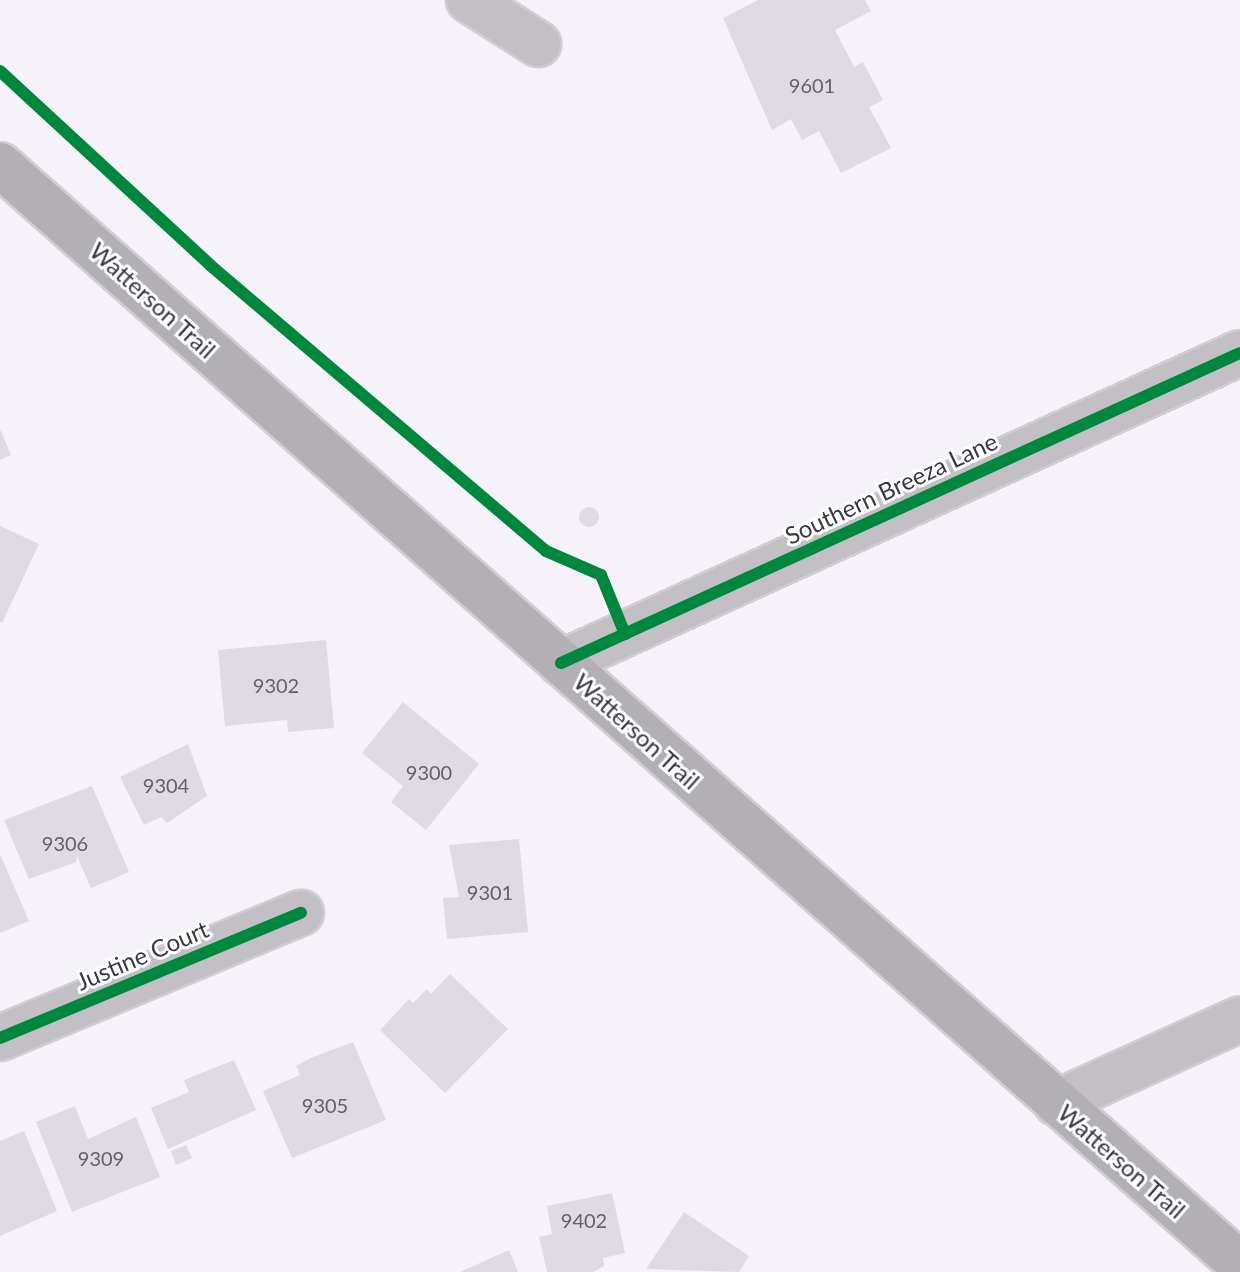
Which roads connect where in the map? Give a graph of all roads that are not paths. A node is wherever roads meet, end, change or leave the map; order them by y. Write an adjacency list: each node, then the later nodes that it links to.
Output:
1 (469, 0): 2 (street)
2 (538, 44)
3 (0, 165): 5 (main road, Watterson Trail)
4 (1240, 353): 5 (street, Southern Breeza Lane)
5 (561, 663): 9 (main road, Watterson Trail)
6 (301, 913): 8 (street, Justine Court)
7 (1240, 1019): 9 (street)
8 (0, 1038)
9 (1056, 1103): 10 (main road, Watterson Trail)
10 (1240, 1264)

